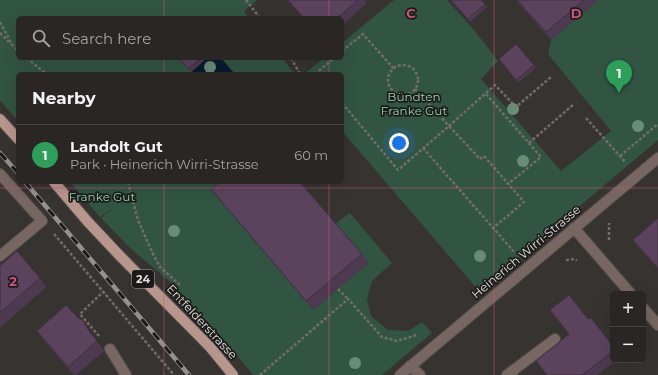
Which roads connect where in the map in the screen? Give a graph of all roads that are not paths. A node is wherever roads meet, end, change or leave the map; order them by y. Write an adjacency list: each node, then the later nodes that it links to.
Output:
1 (0, 119): 2 (main road)
2 (16, 137)
3 (658, 158): 6 (street, Heinerich Wirri-Strasse)
4 (0, 174): 7 (street)
5 (56, 184): 15 (main road, Entfelderstrasse / 24)
6 (574, 228): 8 (street); 13 (street, Heinerich Wirri-Strasse)
7 (0, 256)
8 (628, 291)
9 (646, 311): 10 (street)
10 (658, 325)
11 (555, 339): 18 (street)
12 (110, 349): 14 (street)
13 (410, 366): 16 (street, Heinerich Wirri-Strasse); 17 (street)
14 (126, 375)
15 (233, 375)
16 (400, 375)
17 (420, 375)
18 (507, 375)

